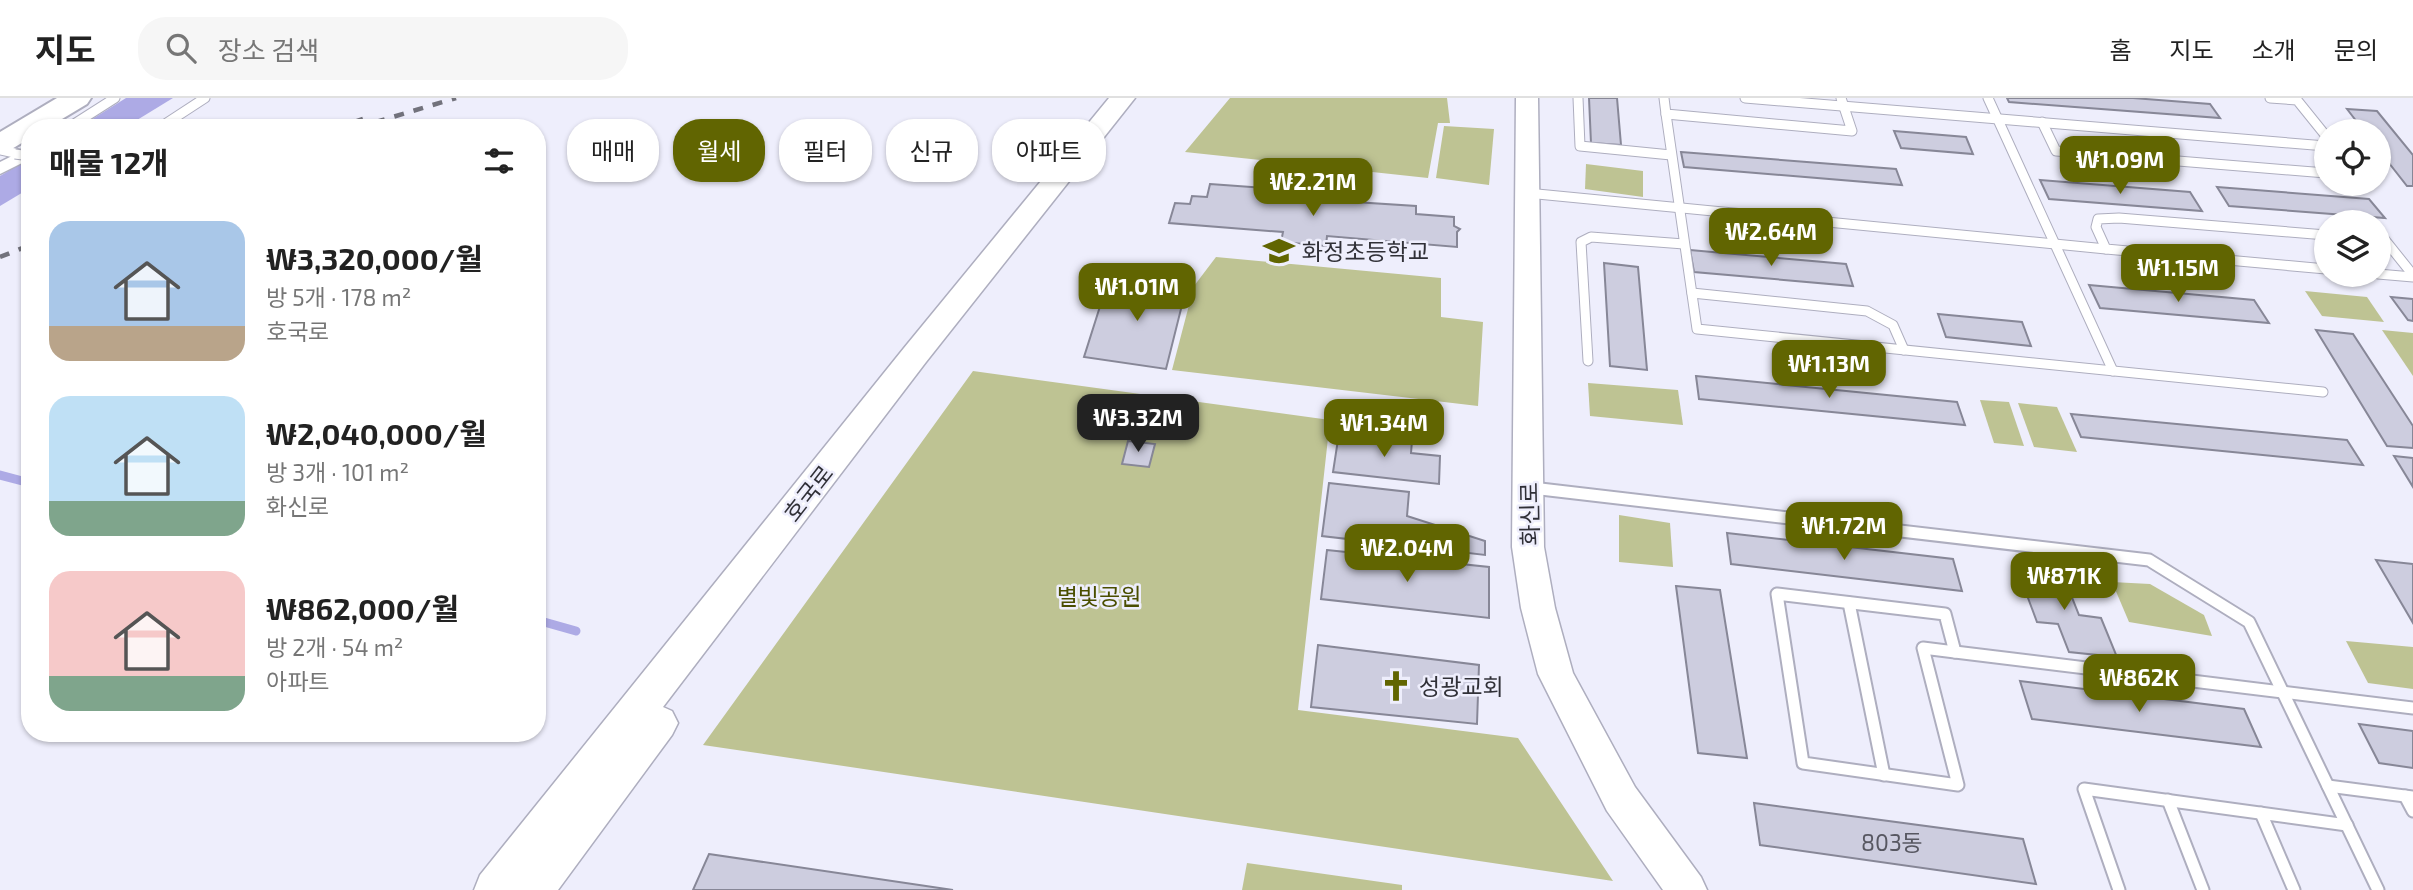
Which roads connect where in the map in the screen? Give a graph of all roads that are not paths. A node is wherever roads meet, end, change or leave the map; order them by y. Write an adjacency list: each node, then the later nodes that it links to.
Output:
1 (43, 98): 21 (highway)
2 (77, 98): 15 (highway)
3 (115, 98): 16 (lane)
4 (205, 98): 17 (lane)
5 (1122, 98): 56 (main road, 호국로)
6 (1145, 98): 57 (main road, 호국로)
7 (1527, 98): 29 (main road, 화신로)
8 (1578, 98): 26 (lane)
9 (1664, 98): 14 (lane)
10 (1745, 98): 13 (lane)
11 (1988, 98): 18 (lane)
12 (2270, 98): 19 (lane)
13 (1842, 102): 14 (lane); 18 (lane)
14 (1666, 114): 26 (lane)
15 (56, 119)
16 (82, 119)
17 (173, 119)
18 (1997, 119): 20 (lane); 33 (lane)
19 (2314, 121)
20 (2042, 122): 22 (lane); 28 (lane)
21 (0, 123)
22 (2314, 145)
23 (0, 150): 24 (lane)
24 (21, 153)
25 (21, 154): 27 (street)
26 (1671, 155): 30 (lane)
27 (0, 169)
28 (2314, 172)
29 (1526, 193): 30 (lane); 44 (main road, 화신로)
30 (1678, 209): 32 (lane); 33 (lane)
31 (2314, 234): 35 (lane)
32 (1684, 244): 39 (lane); 41 (lane)
33 (2055, 245): 35 (lane); 42 (lane)
34 (2391, 248): 38 (lane)
35 (2106, 249): 36 (lane)
36 (2314, 268)
37 (2391, 275): 38 (lane)
38 (2413, 276)
39 (1692, 293): 40 (lane); 40 (lane)
40 (1904, 350): 42 (lane)
41 (1588, 361)
42 (2113, 371): 43 (lane)
43 (2323, 392)
44 (1528, 488): 47 (lane); 58 (main road, 화신로)
45 (1849, 603): 46 (lane); 49 (lane); 49 (lane)
46 (1955, 652): 47 (lane); 49 (lane)
47 (2283, 693): 48 (lane); 50 (lane)
48 (2413, 708)
49 (1884, 775)
50 (2328, 786): 51 (lane); 55 (lane)
51 (2409, 796): 53 (lane)
52 (2168, 800): 54 (lane); 59 (lane); 60 (lane)
53 (2413, 811)
54 (2261, 813): 55 (lane); 61 (lane)
55 (2347, 825): 62 (lane)
56 (496, 890)
57 (531, 890)
58 (1688, 890)
59 (2119, 890)
60 (2203, 890)
61 (2294, 890)
62 (2378, 890)

